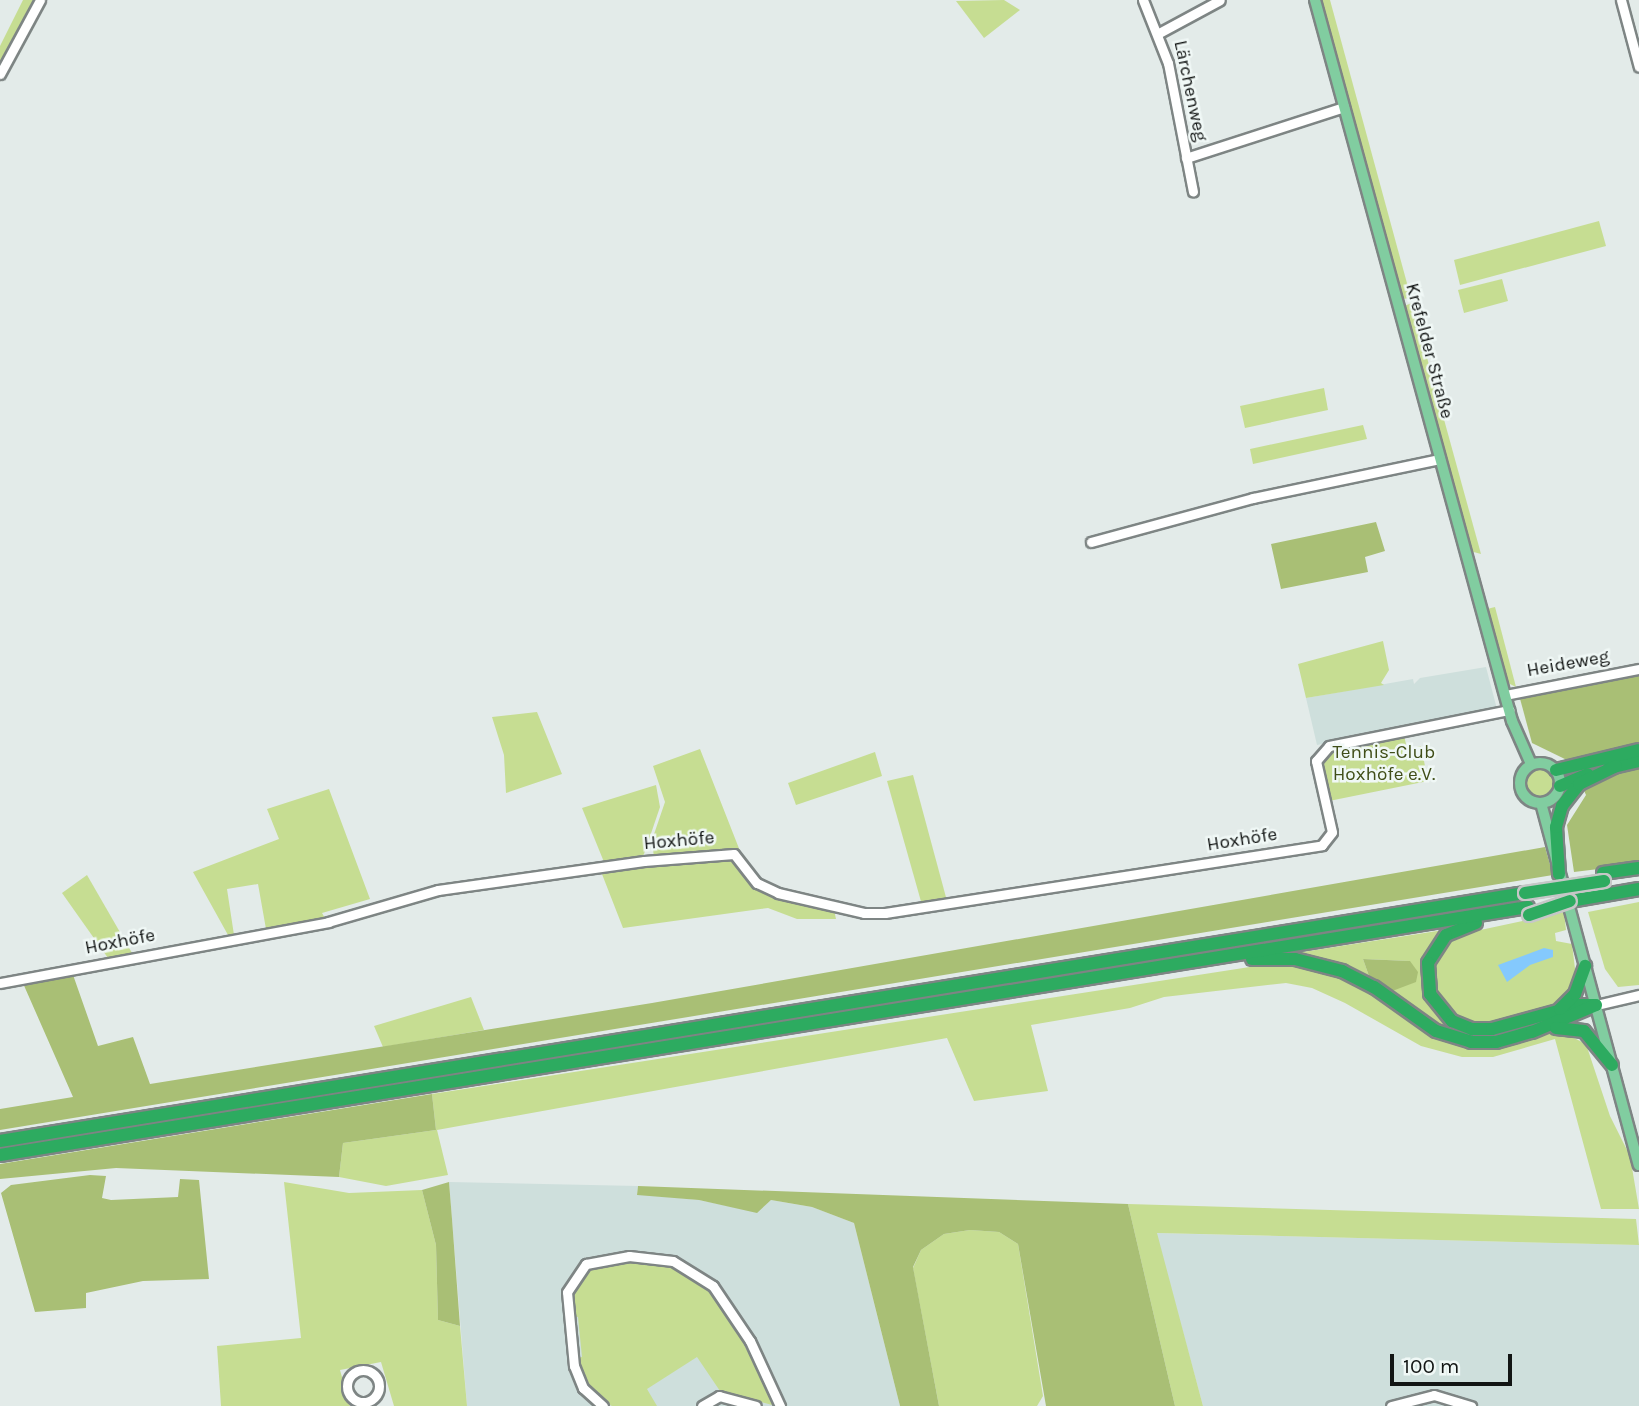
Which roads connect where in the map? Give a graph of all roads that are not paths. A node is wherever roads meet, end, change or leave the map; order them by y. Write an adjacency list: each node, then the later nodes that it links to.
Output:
1 (40, 0): 8 (street)
2 (1143, 0): 6 (street, Lärchenweg)
3 (1220, 0): 6 (street)
4 (1315, 0): 9 (main road, Krefelder Straße)
5 (1621, 0): 7 (street)
6 (1159, 33): 10 (street, Lärchenweg)
7 (1639, 67)
8 (0, 74)
9 (1344, 107): 10 (street); 12 (main road, Krefelder Straße)
10 (1186, 158): 11 (street, Lärchenweg)
11 (1193, 192)
12 (1440, 459): 13 (street); 15 (main road, Krefelder Straße)
13 (1091, 542)
14 (1639, 669): 15 (street, Heideweg)
15 (1505, 695): 16 (main road, Krefelder Straße)
16 (1509, 710): 19 (main road, Krefelder Straße); 32 (street, Hoxhöfe)
17 (1639, 750): 21 (highway)
18 (1639, 761): 20 (highway)
19 (1531, 764): 21 (main road); 23 (main road)
20 (1616, 766): 22 (highway); 25 (highway)
21 (1556, 770): 22 (main road)
22 (1560, 786): 23 (main road)
23 (1541, 803): 25 (main road)
24 (1639, 868): 27 (highway)
25 (1559, 874): 31 (main road)
26 (1639, 875): 27 (highway)
27 (1604, 877): 38 (highway, bridge)
28 (1639, 889): 29 (highway, bridge)
29 (1529, 911): 30 (highway); 35 (highway)
30 (1199, 961): 36 (highway); 39 (highway)
31 (1585, 965): 34 (main road); 35 (highway)
32 (0, 983)
33 (1639, 995): 34 (street)
34 (1596, 1005): 35 (highway); 36 (highway); 37 (main road)
35 (1556, 1012)
36 (1532, 1032): 37 (highway)
37 (1612, 1065): 40 (main road)
38 (0, 1141)
39 (0, 1155)
40 (1639, 1165)
41 (603, 1406): 44 (street)
42 (702, 1406): 43 (street)
43 (756, 1406)
44 (780, 1406)
45 (1391, 1406): 46 (street)
46 (1471, 1406)

